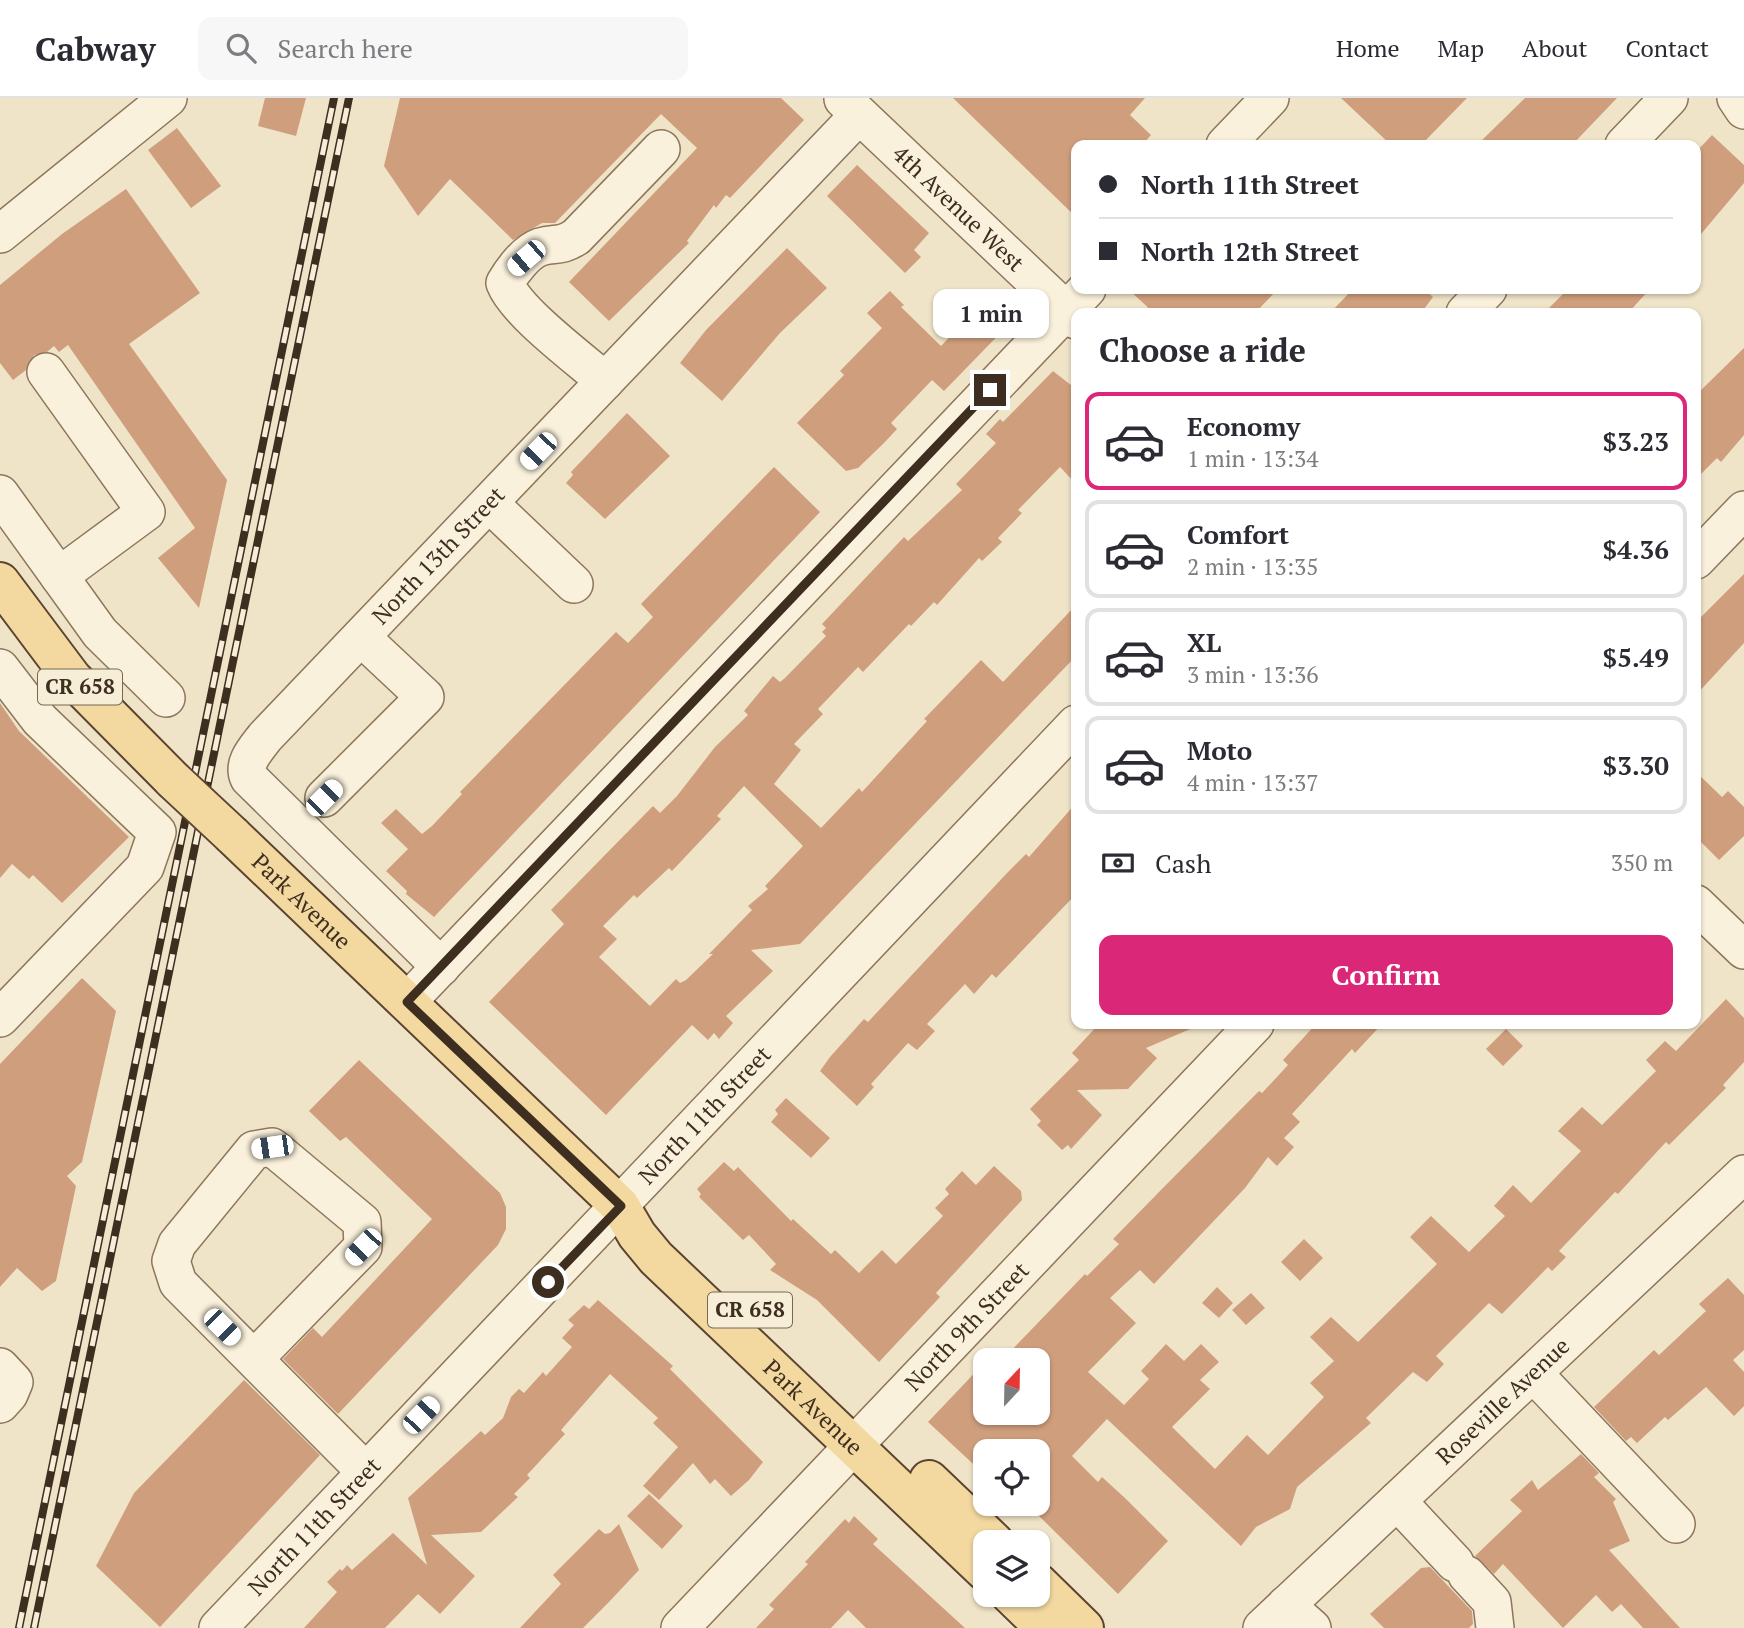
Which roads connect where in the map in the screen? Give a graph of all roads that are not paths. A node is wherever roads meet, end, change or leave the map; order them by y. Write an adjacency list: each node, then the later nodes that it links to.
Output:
1 (168, 98): 10 (street)
2 (1270, 98): 7 (street)
3 (1669, 98): 8 (street)
4 (1736, 98): 6 (street)
5 (851, 107): 12 (street, 4th Avenue West); 16 (street, North 13th Street)
6 (1744, 110)
7 (1230, 140)
8 (1629, 140)
9 (662, 149): 16 (street)
10 (0, 234)
11 (1483, 294): 13 (street)
12 (1077, 307)
13 (1470, 308)
14 (1071, 313): 31 (street)
15 (46, 372): 21 (street)
16 (605, 382): 18 (street, North 13th Street)
17 (0, 494): 21 (street)
18 (489, 503): 23 (street); 24 (street, North 13th Street)
19 (1744, 510): 20 (street)
20 (1701, 556)
21 (59, 576): 26 (street)
22 (0, 582): 32 (main road, Park Avenue / CR 658, bridge)
23 (574, 584)
24 (361, 636): 28 (street); 31 (street, North 13th Street)
25 (0, 668): 33 (street)
26 (166, 698)
27 (1071, 729): 36 (street, North 11th Street)
28 (324, 798)
29 (1701, 909): 30 (street)
30 (1744, 950)
31 (441, 967): 32 (street)
32 (407, 1002): 36 (main road, Park Avenue / CR 658)
33 (0, 1018)
34 (1250, 1029): 41 (street, North 9th Street)
35 (1744, 1174): 39 (street, Roseville Avenue)
36 (621, 1206): 41 (main road, Park Avenue / CR 658); 42 (street, North 11th Street)
37 (254, 1359): 37 (street); 42 (street)
38 (0, 1367): 40 (street)
39 (1532, 1373): 43 (street, Roseville Avenue); 44 (street)
40 (0, 1404)
41 (863, 1435): 45 (main road, Park Avenue / CR 658); 46 (main road, Park Avenue / CR 658); 51 (street, North 9th Street)
42 (366, 1472): 50 (street, North 11th Street)
43 (1397, 1501): 49 (street, Roseville Avenue); 54 (street)
44 (1676, 1524)
45 (979, 1530)
46 (973, 1558)
47 (1050, 1595): 53 (main road)
48 (1023, 1607): 52 (main road)
49 (1287, 1620)
50 (218, 1628)
51 (680, 1628)
52 (1045, 1628)
53 (1084, 1628)
54 (1495, 1628)

